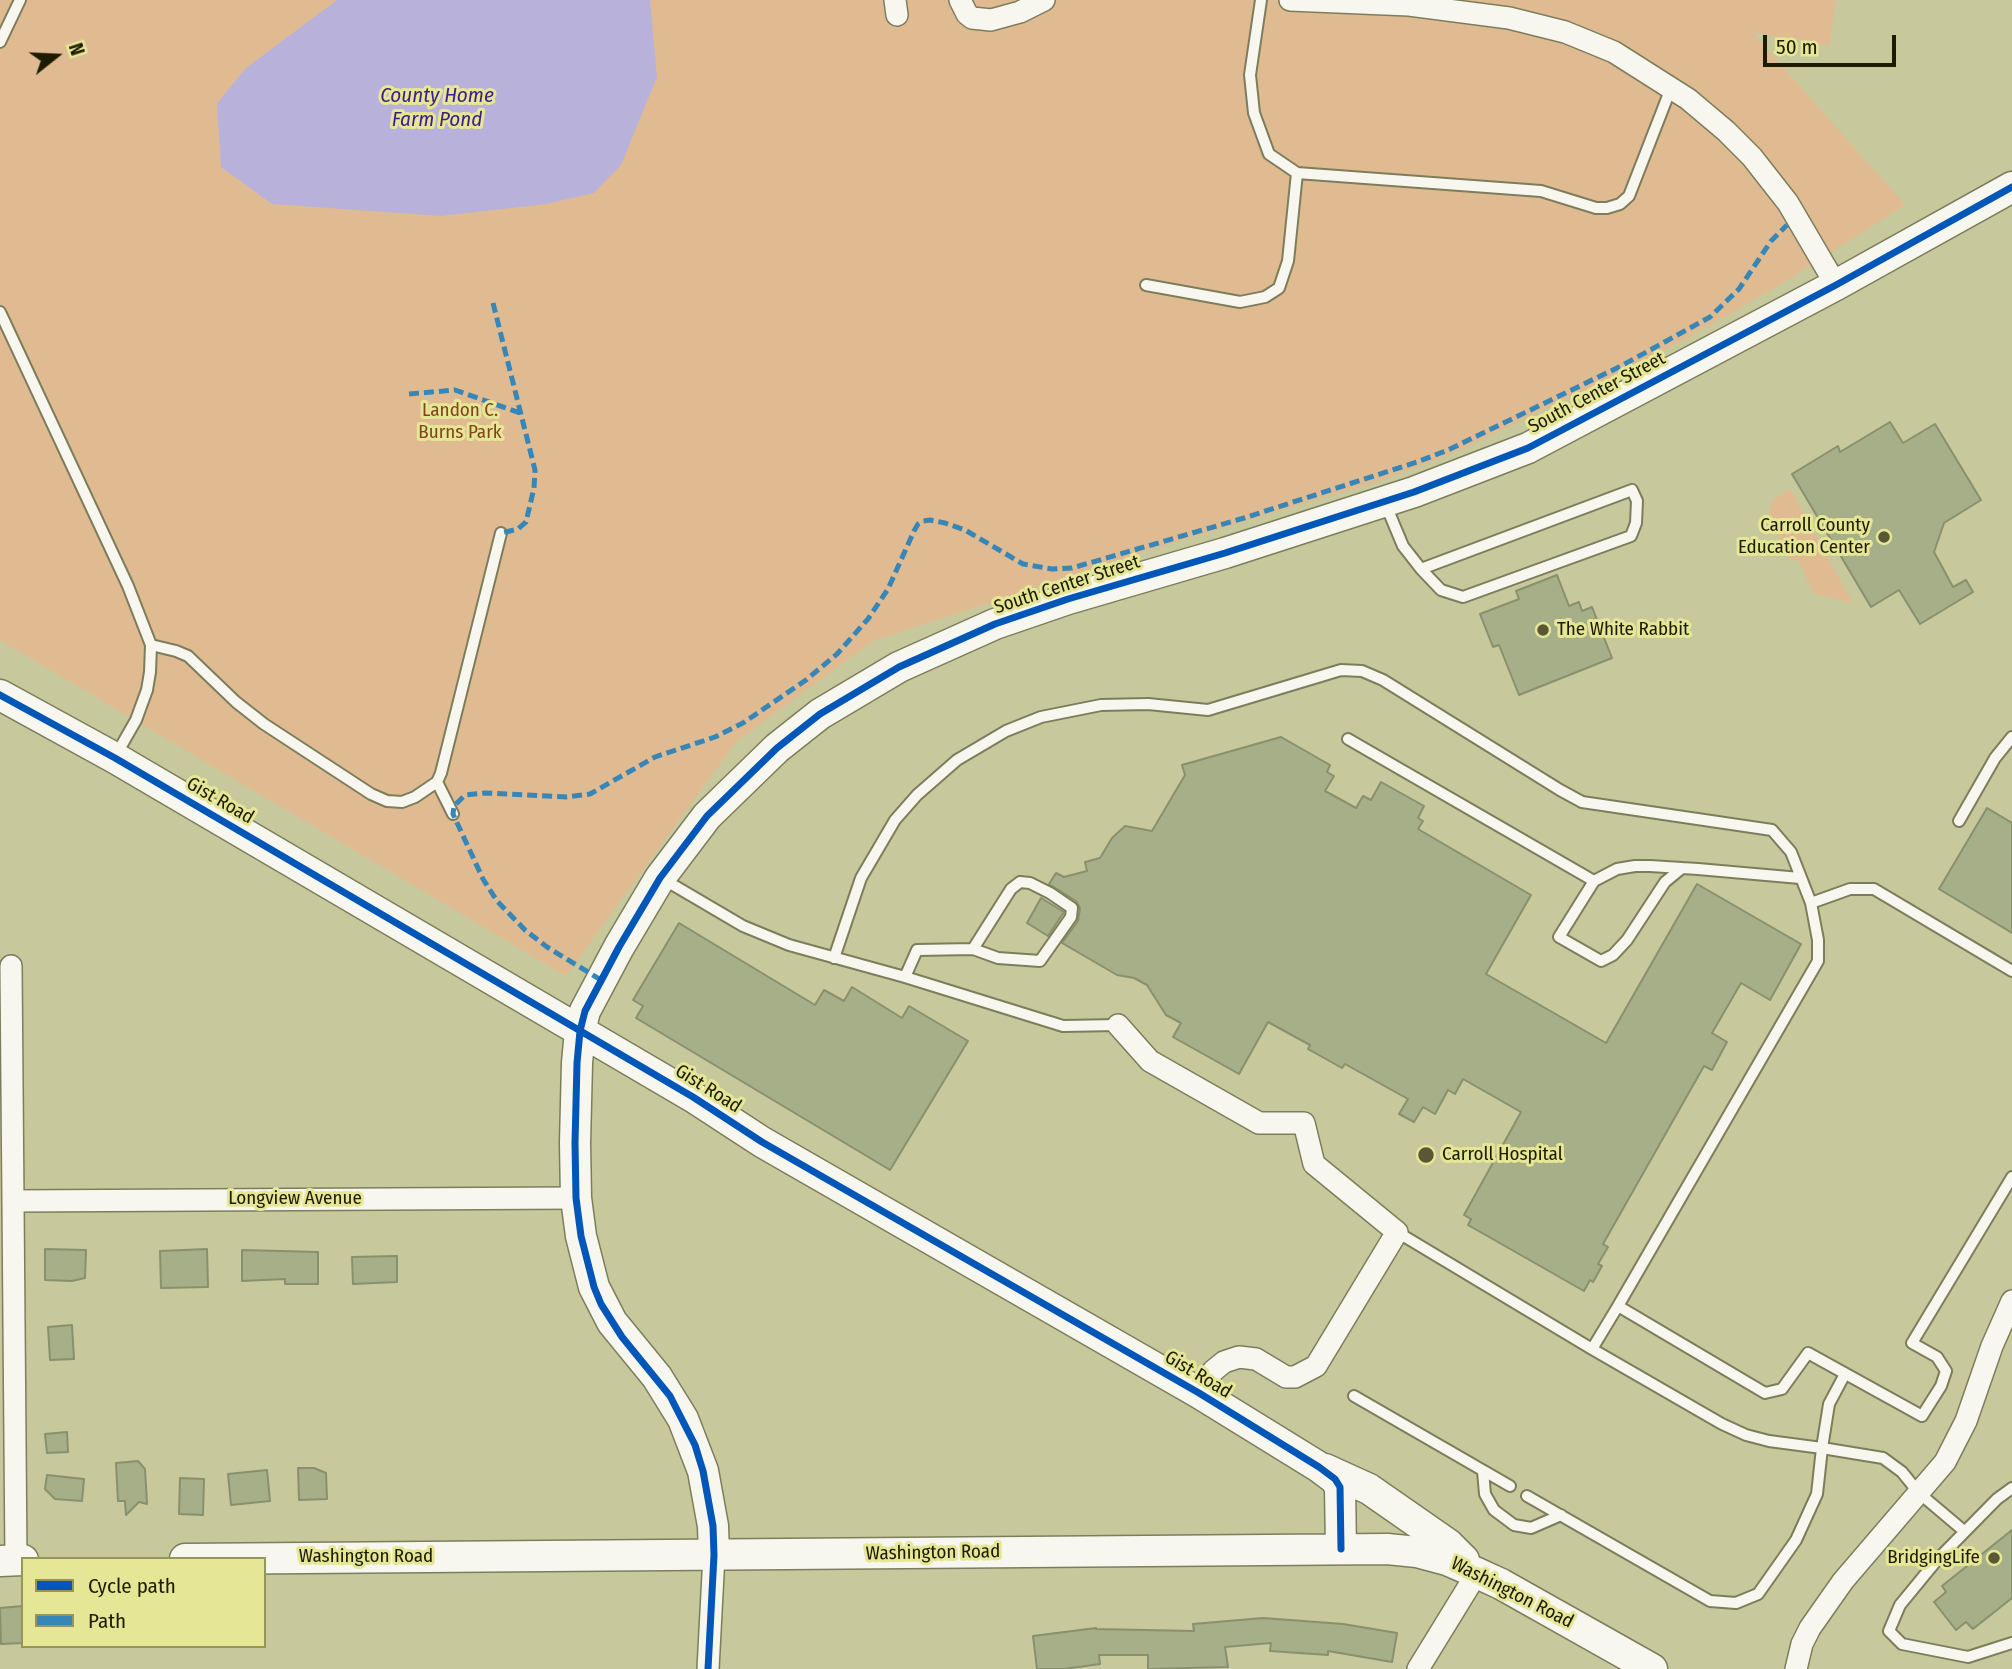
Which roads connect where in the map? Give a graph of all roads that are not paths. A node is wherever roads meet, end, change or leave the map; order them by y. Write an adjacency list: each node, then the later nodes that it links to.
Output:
1 (20, 0): 7 (lane)
2 (960, 0): 3 (street)
3 (1044, 0)
4 (1261, 0): 9 (lane)
5 (1290, 0): 6 (street)
6 (1319, 1): 8 (street)
7 (0, 42)
8 (1671, 88): 9 (lane); 12 (street)
9 (1297, 173): 11 (lane)
10 (2012, 187): 12 (street, South Center Street)
11 (1146, 285)
12 (1836, 285): 14 (street, South Center Street)
13 (0, 312): 17 (lane)
14 (1384, 501): 16 (lane); 27 (street, South Center Street)
15 (501, 533): 22 (lane)
16 (1421, 569): 16 (lane)
17 (151, 645): 21 (lane); 22 (lane)
18 (0, 695): 21 (street, Gist Road)
19 (2012, 737): 24 (lane)
20 (1348, 739): 28 (lane)
21 (115, 758): 36 (street, Gist Road)
22 (437, 782): 23 (lane)
23 (453, 814)
24 (1959, 821)
25 (1682, 868): 26 (lane); 28 (lane); 28 (lane)
26 (1800, 877): 29 (lane); 31 (lane)
27 (660, 878): 31 (lane); 36 (street, South Center Street)
28 (1594, 881)
29 (1811, 903): 33 (lane); 42 (lane)
30 (973, 949): 30 (lane); 34 (lane)
31 (834, 958): 34 (lane)
32 (11, 966): 39 (street)
33 (2012, 971)
34 (905, 977): 35 (lane)
35 (1118, 1025): 40 (street)
36 (579, 1031): 38 (street, South Center Street); 45 (street, Gist Road)
37 (2012, 1177): 44 (lane)
38 (576, 1198): 39 (street, Longview Avenue); 57 (street, South Center Street)
39 (14, 1201): 59 (street)
40 (1397, 1232): 43 (lane); 45 (street)
41 (2012, 1301): 52 (street)
42 (1618, 1306): 43 (lane); 44 (lane)
43 (1592, 1349): 47 (lane)
44 (1845, 1374): 47 (lane)
45 (1199, 1394): 48 (street, Gist Road)
46 (1354, 1396): 49 (lane)
47 (1822, 1448): 52 (lane); 54 (lane)
48 (1319, 1467): 56 (street, Gist Road); 60 (street)
49 (1483, 1471): 50 (lane); 54 (lane)
50 (1510, 1486)
51 (2012, 1488): 55 (lane)
52 (1919, 1493): 55 (lane); 65 (street)
53 (1527, 1496): 54 (lane)
54 (1561, 1515)
55 (1964, 1531): 61 (lane)
56 (1341, 1549): 57 (street, Washington Road); 60 (street, Washington Road)
57 (714, 1555): 58 (street, Washington Road); 62 (street)
58 (266, 1558)
59 (13, 1561)
60 (1477, 1573): 63 (street); 64 (street, Washington Road)
61 (2012, 1643)
62 (708, 1669)
63 (1418, 1669)
64 (1653, 1669)
65 (1796, 1669)

